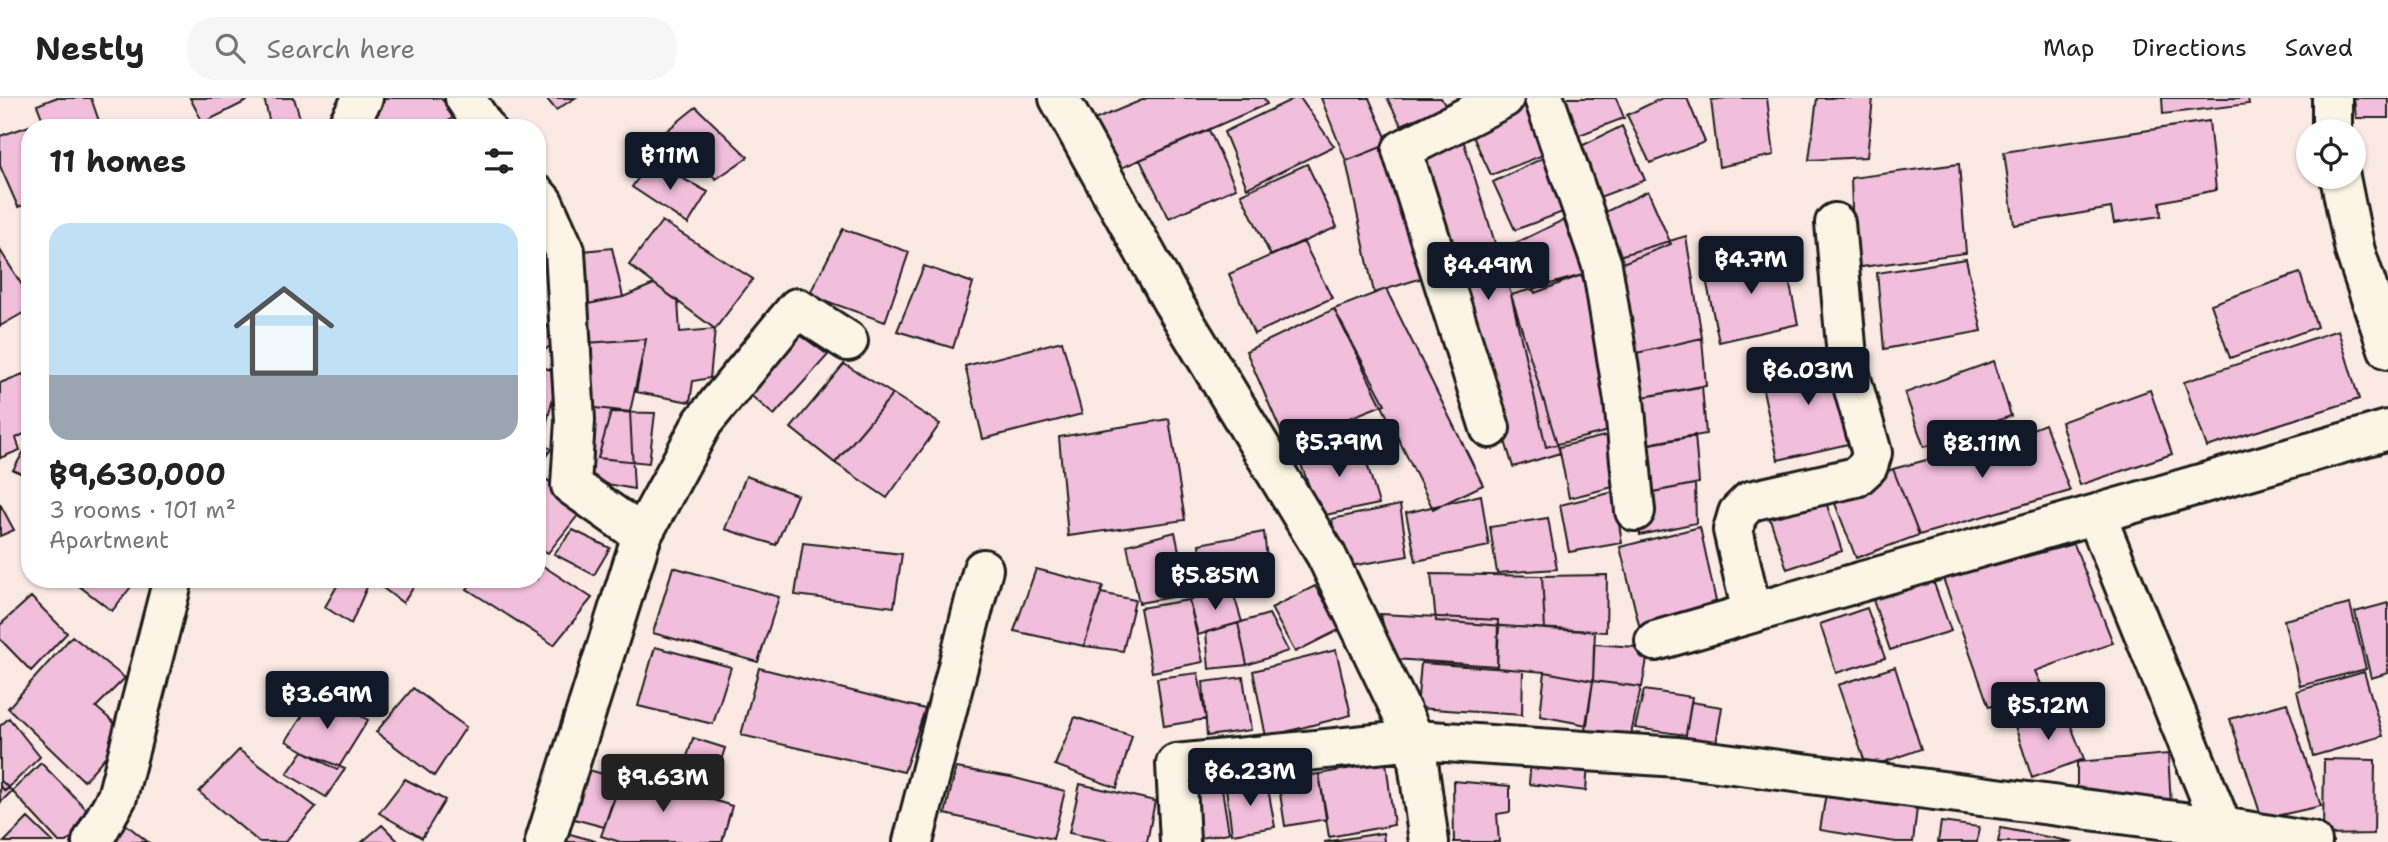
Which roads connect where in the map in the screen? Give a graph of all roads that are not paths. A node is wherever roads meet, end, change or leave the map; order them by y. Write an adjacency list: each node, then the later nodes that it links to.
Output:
1 (363, 98): 7 (street)
2 (465, 98): 8 (street)
3 (1059, 98): 24 (street)
4 (1504, 98): 15 (street)
5 (1544, 98): 17 (street)
6 (2332, 98): 9 (street)
7 (351, 119)
8 (479, 119)
9 (2332, 119)
10 (2342, 189): 14 (street)
11 (546, 209): 19 (street)
12 (1835, 223): 22 (street)
13 (848, 341): 19 (street)
14 (2388, 349)
15 (1490, 428)
16 (2388, 430): 18 (street)
17 (1635, 511)
18 (2096, 515): 22 (street); 25 (street)
19 (642, 536): 27 (street)
20 (983, 569): 28 (street)
21 (171, 588): 26 (street)
22 (1752, 613): 23 (street)
23 (1655, 641)
24 (1415, 740): 25 (street); 29 (street); 30 (street)
25 (2222, 827): 31 (street)
26 (92, 842)
27 (545, 842)
28 (913, 842)
29 (1180, 842)
30 (1429, 842)
31 (2312, 842)

